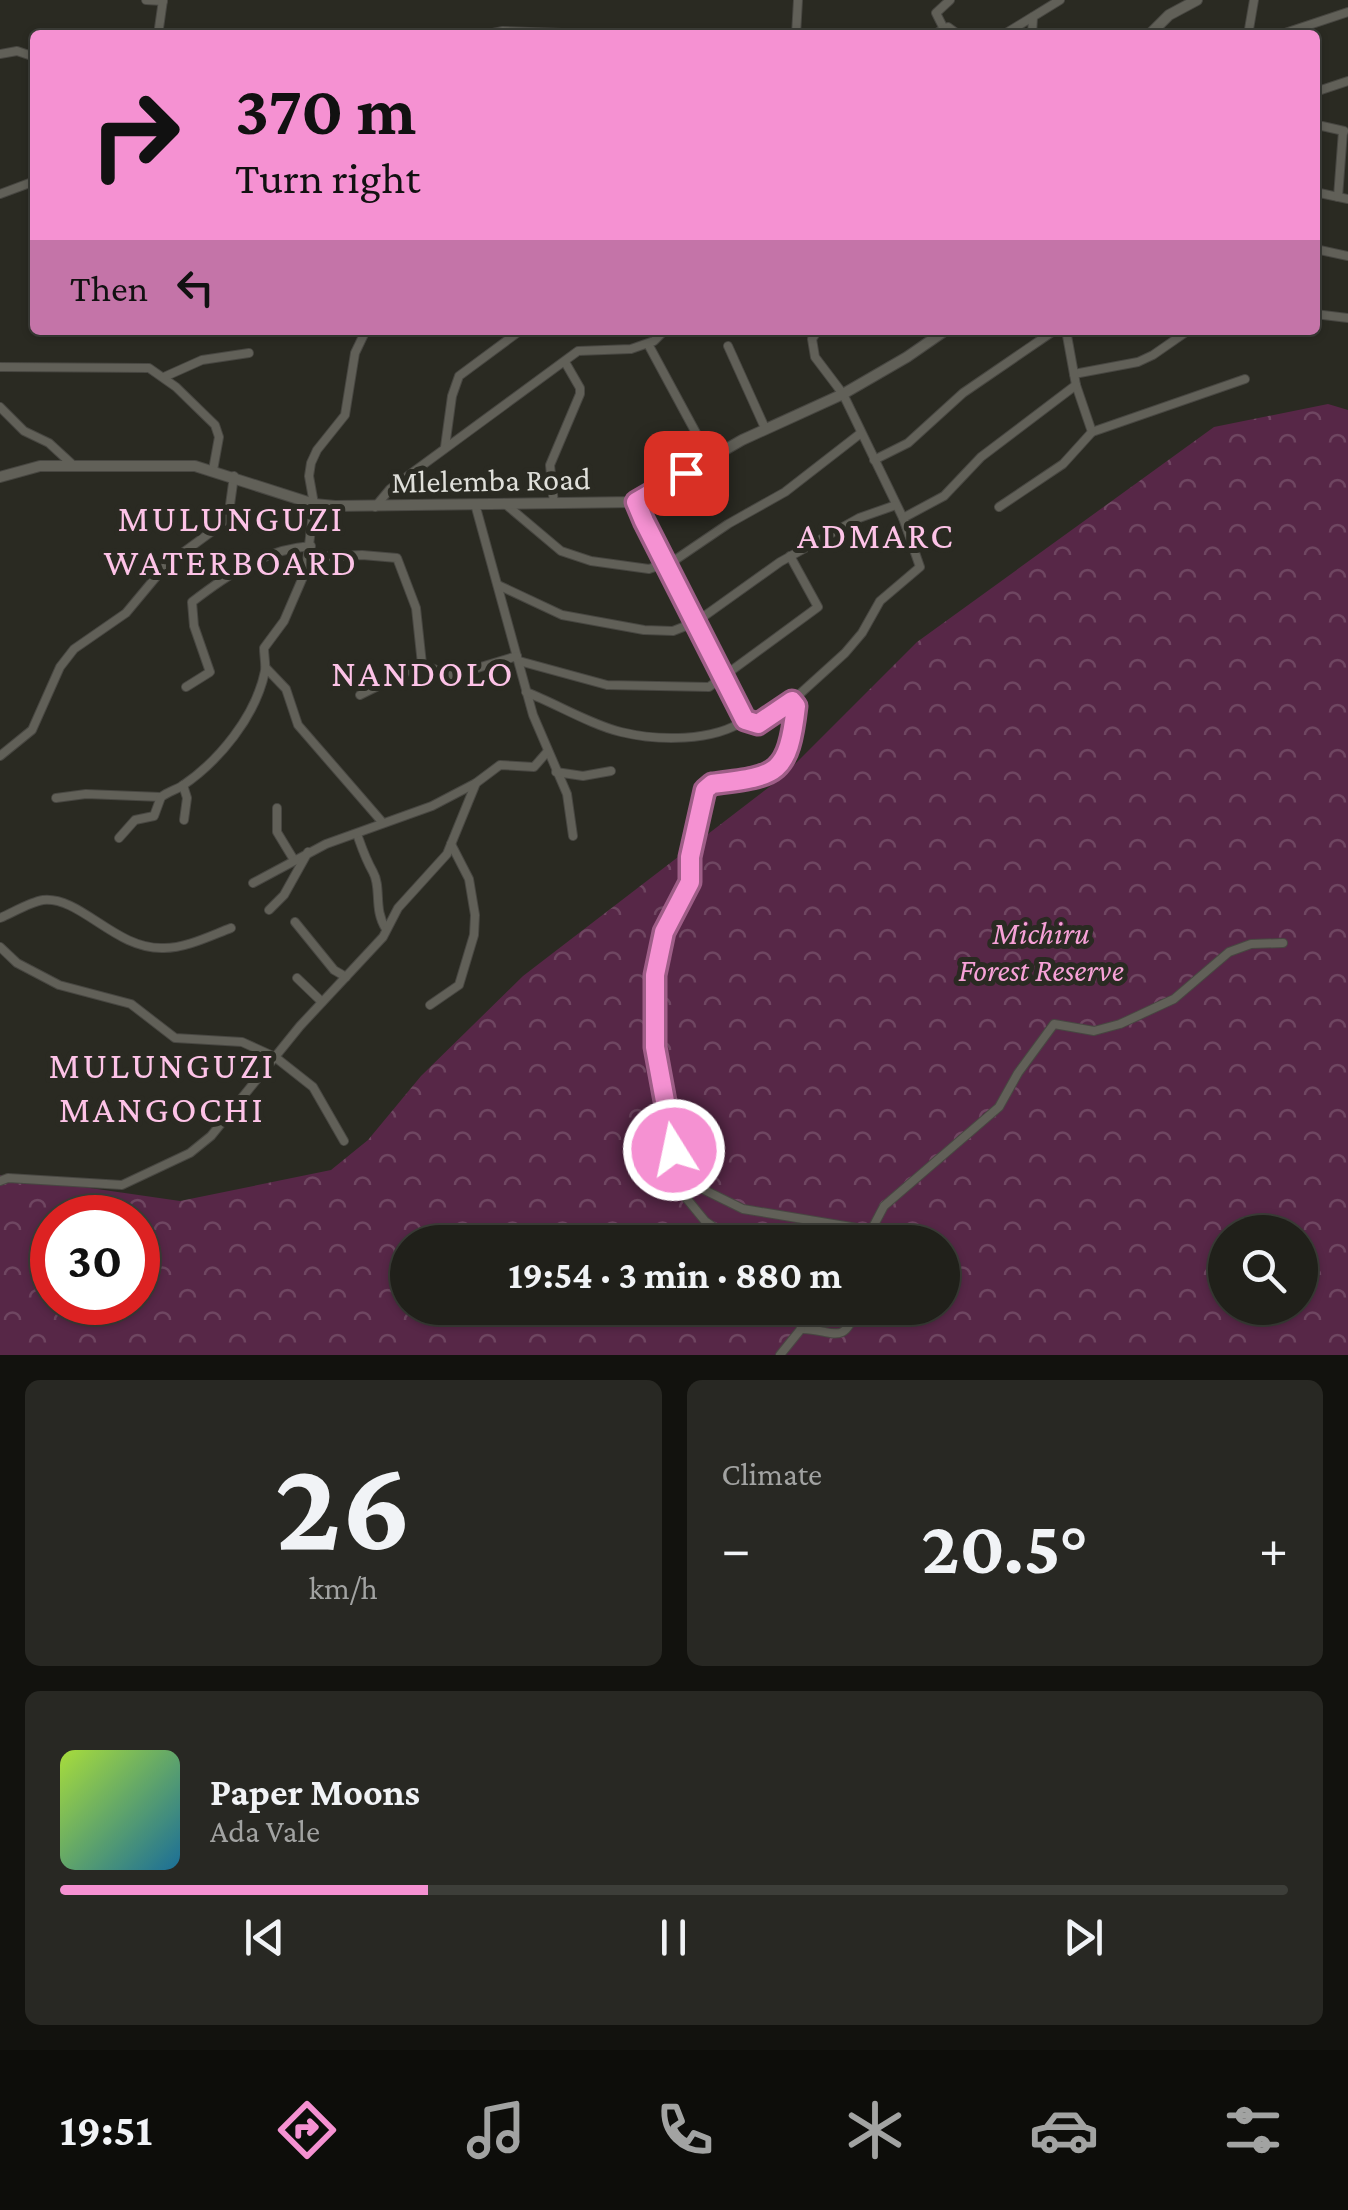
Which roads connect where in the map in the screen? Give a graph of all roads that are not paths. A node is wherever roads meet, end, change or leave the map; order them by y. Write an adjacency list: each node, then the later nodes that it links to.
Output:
1 (146, 0): 7 (street)
2 (798, 0): 12 (street)
3 (950, 0): 10 (street)
4 (1060, 0): 9 (street)
5 (1197, 0): 17 (street)
6 (1254, 0): 18 (street)
7 (163, 1): 11 (street)
8 (1348, 12): 19 (street)
9 (1033, 17): 15 (street); 16 (street)
10 (944, 27): 13 (street); 14 (street)
11 (159, 30)
12 (796, 30)
13 (940, 30)
14 (950, 30)
15 (1011, 30)
16 (1032, 30)
17 (1155, 30)
18 (1249, 30)
19 (1294, 30)
20 (0, 54): 21 (street)
21 (30, 55)
22 (1348, 81): 23 (street)
23 (1320, 90)
24 (1322, 126): 25 (street)
25 (1346, 131): 29 (street)
26 (30, 183): 28 (street)
27 (1320, 193): 29 (street)
28 (0, 194)
29 (1338, 197): 30 (street)
30 (1348, 199)
31 (1320, 250): 32 (street)
32 (1348, 256)
33 (1320, 315): 34 (street)
34 (1348, 318)
35 (364, 335): 65 (street)
36 (514, 335): 56 (street)
37 (659, 335): 43 (street)
38 (815, 335): 51 (street)
39 (939, 335): 51 (street, Mlelemba Road)
40 (1048, 335): 58 (street)
41 (1067, 335): 50 (street)
42 (1182, 335): 50 (street)
43 (648, 344): 46 (street); 57 (street)
44 (728, 346): 53 (street)
45 (250, 353): 48 (street)
46 (565, 362): 56 (street); 67 (street)
47 (0, 367): 48 (street)
48 (164, 377): 60 (street)
49 (1244, 378): 54 (street)
50 (1075, 380): 54 (street); 71 (street)
51 (843, 394): 53 (street, Mlelemba Road); 55 (street)
52 (0, 407): 59 (street)
53 (766, 428): 57 (street, Mlelemba Road)
54 (1092, 432): 70 (street)
55 (861, 433): 58 (street); 75 (street)
56 (445, 448): 69 (street)
57 (709, 458): 63 (street, Mlelemba Road)
58 (874, 460): 68 (street)
59 (78, 469): 60 (street, Mlelemba Road); 62 (street, Mlelemba Road)
60 (213, 470): 61 (street, Mlelemba Road)
61 (234, 476): 65 (street, Mlelemba Road); 88 (street)
62 (0, 478)
63 (636, 502): 67 (street, Mlelemba Road); 75 (street)
64 (504, 503): 66 (street, Mlelemba Road); 67 (street, Mlelemba Road); 75 (street)
65 (314, 504): 69 (street, Mlelemba Road); 72 (street)
66 (475, 504): 69 (street, Mlelemba Road); 76 (street)
67 (554, 504)
68 (896, 505): 71 (street); 73 (street)
69 (375, 507)
70 (999, 508)
71 (903, 518): 85 (street)
72 (311, 546): 74 (street); 82 (street)
73 (790, 556): 77 (street); 81 (street)
74 (310, 557): 79 (street); 80 (street)
75 (666, 565): 77 (street)
76 (498, 585): 77 (street); 78 (street)
77 (696, 622): 81 (street)
78 (518, 659): 79 (street); 81 (street); 83 (street)
79 (422, 664): 84 (street)
80 (266, 668): 92 (street); 97 (street)
81 (724, 675): 86 (street)
82 (186, 687)
83 (526, 692): 86 (street); 87 (street)
84 (360, 695)
85 (792, 701): 86 (street); 118 (street)
86 (745, 720)
87 (547, 752): 89 (street); 91 (street)
88 (0, 756)
89 (556, 772): 90 (street); 99 (street)
90 (611, 772)
91 (476, 783): 97 (street); 101 (street)
92 (183, 785): 93 (street); 96 (street)
93 (161, 796): 94 (street); 100 (street)
94 (56, 798)
95 (278, 808): 103 (street)
96 (184, 820)
97 (383, 823): 98 (street)
98 (357, 834): 102 (street); 109 (street)
99 (574, 836)
100 (119, 838)
101 (451, 844): 109 (street); 115 (street)
102 (308, 852): 103 (street); 105 (street)
103 (294, 860): 104 (street)
104 (252, 882)
105 (269, 910)
106 (0, 918): 108 (street)
107 (295, 922): 112 (street)
108 (231, 928)
109 (386, 929): 112 (street)
110 (1283, 942): 122 (street)
111 (0, 947): 116 (street)
112 (346, 977): 114 (street)
113 (297, 978): 114 (street)
114 (322, 1002): 116 (street)
115 (430, 1004)
116 (275, 1056): 117 (street); 119 (street)
117 (344, 1141)
118 (677, 1177): 120 (street); 121 (street)
119 (0, 1181)
120 (711, 1225)
121 (839, 1225)
122 (872, 1225)
123 (800, 1325): 125 (street)
124 (850, 1325): 125 (street)
125 (801, 1329): 126 (street)
126 (780, 1355)

